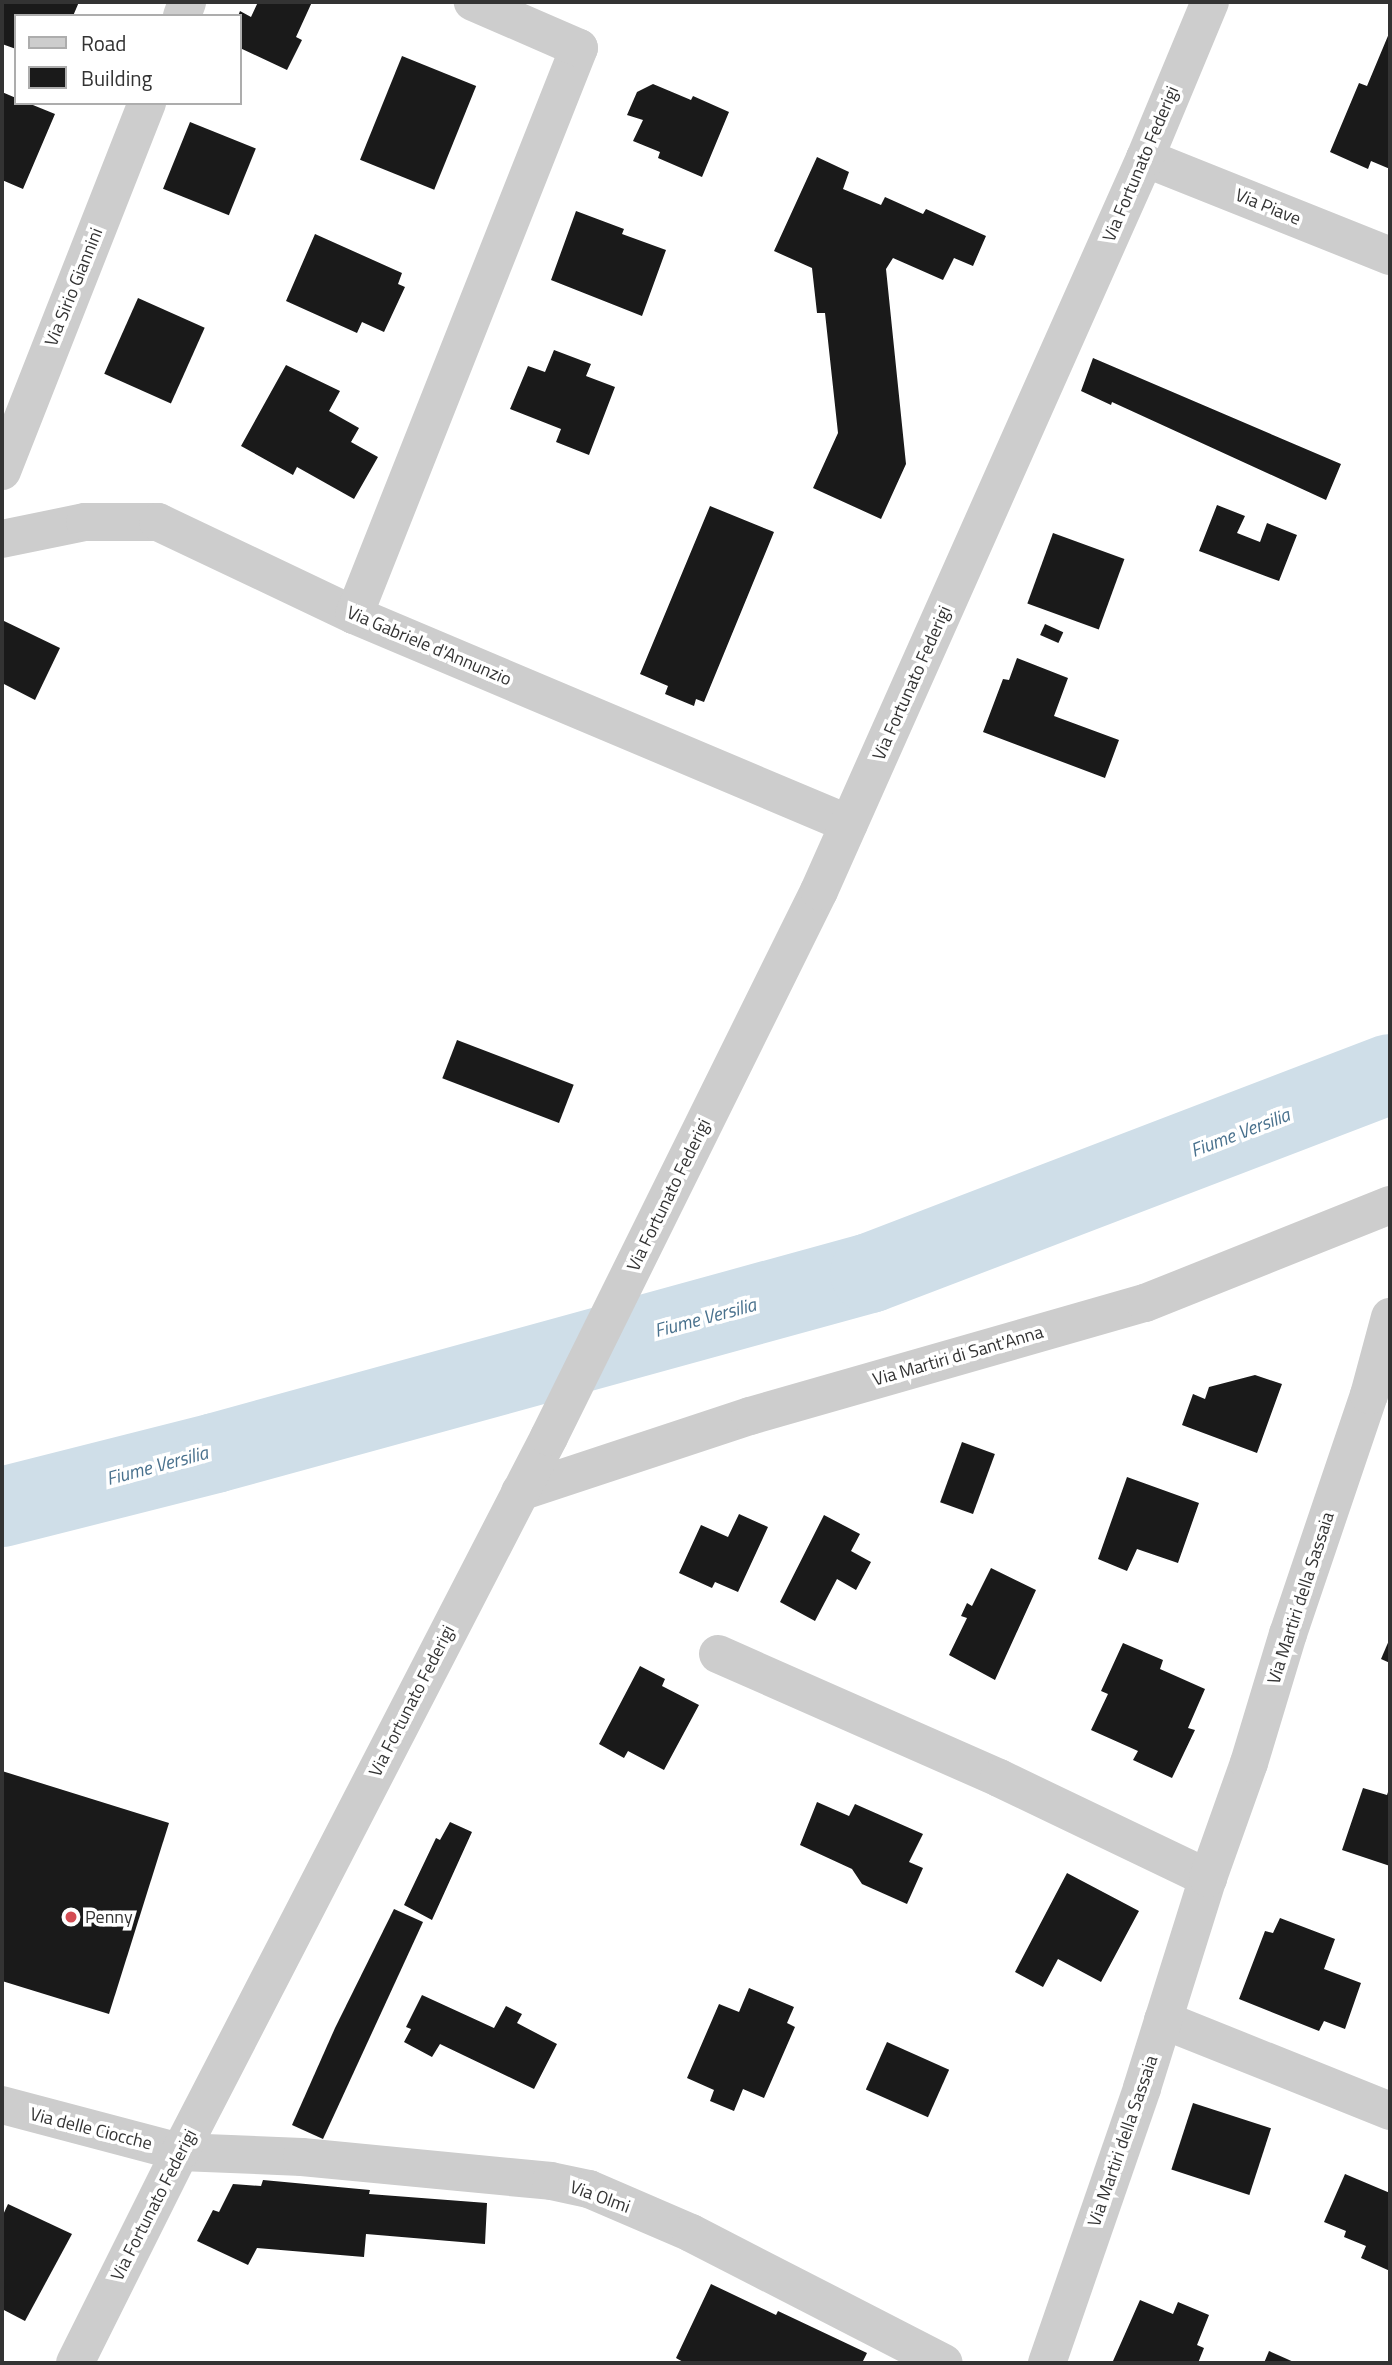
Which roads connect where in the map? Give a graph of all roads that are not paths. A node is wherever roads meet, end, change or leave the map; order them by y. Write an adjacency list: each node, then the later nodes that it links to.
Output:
1 (473, 2): 8 (street)
2 (1210, 2): 4 (street, Via Fortunato Federigi)
3 (146, 105): 6 (street, Via Sirio Giannini)
4 (1145, 158): 5 (street, Via Piave); 9 (street, Via Fortunato Federigi)
5 (1390, 256)
6 (2, 471)
7 (2, 539): 8 (street, Via Gabriele d'Annunzio)
8 (354, 615): 9 (street, Via Gabriele d'Annunzio)
9 (849, 824): 12 (street, Via Fortunato Federigi)
10 (1390, 1205): 12 (street, Via Martiri di Sant'Anna)
11 (1390, 1317): 14 (street, Via Martiri della Sassaia)
12 (520, 1492): 18 (street, Via Fortunato Federigi)
13 (718, 1654): 14 (street)
14 (1208, 1878): 15 (street, Via Martiri della Sassaia)
15 (1163, 2020): 17 (street); 21 (street, Via Martiri della Sassaia)
16 (2, 2105): 18 (street, Via delle Ciocche)
17 (1390, 2111)
18 (180, 2152): 19 (street, Via Fortunato Federigi); 20 (street, Via Olmi)
19 (75, 2363)
20 (944, 2363)
21 (1047, 2363)

